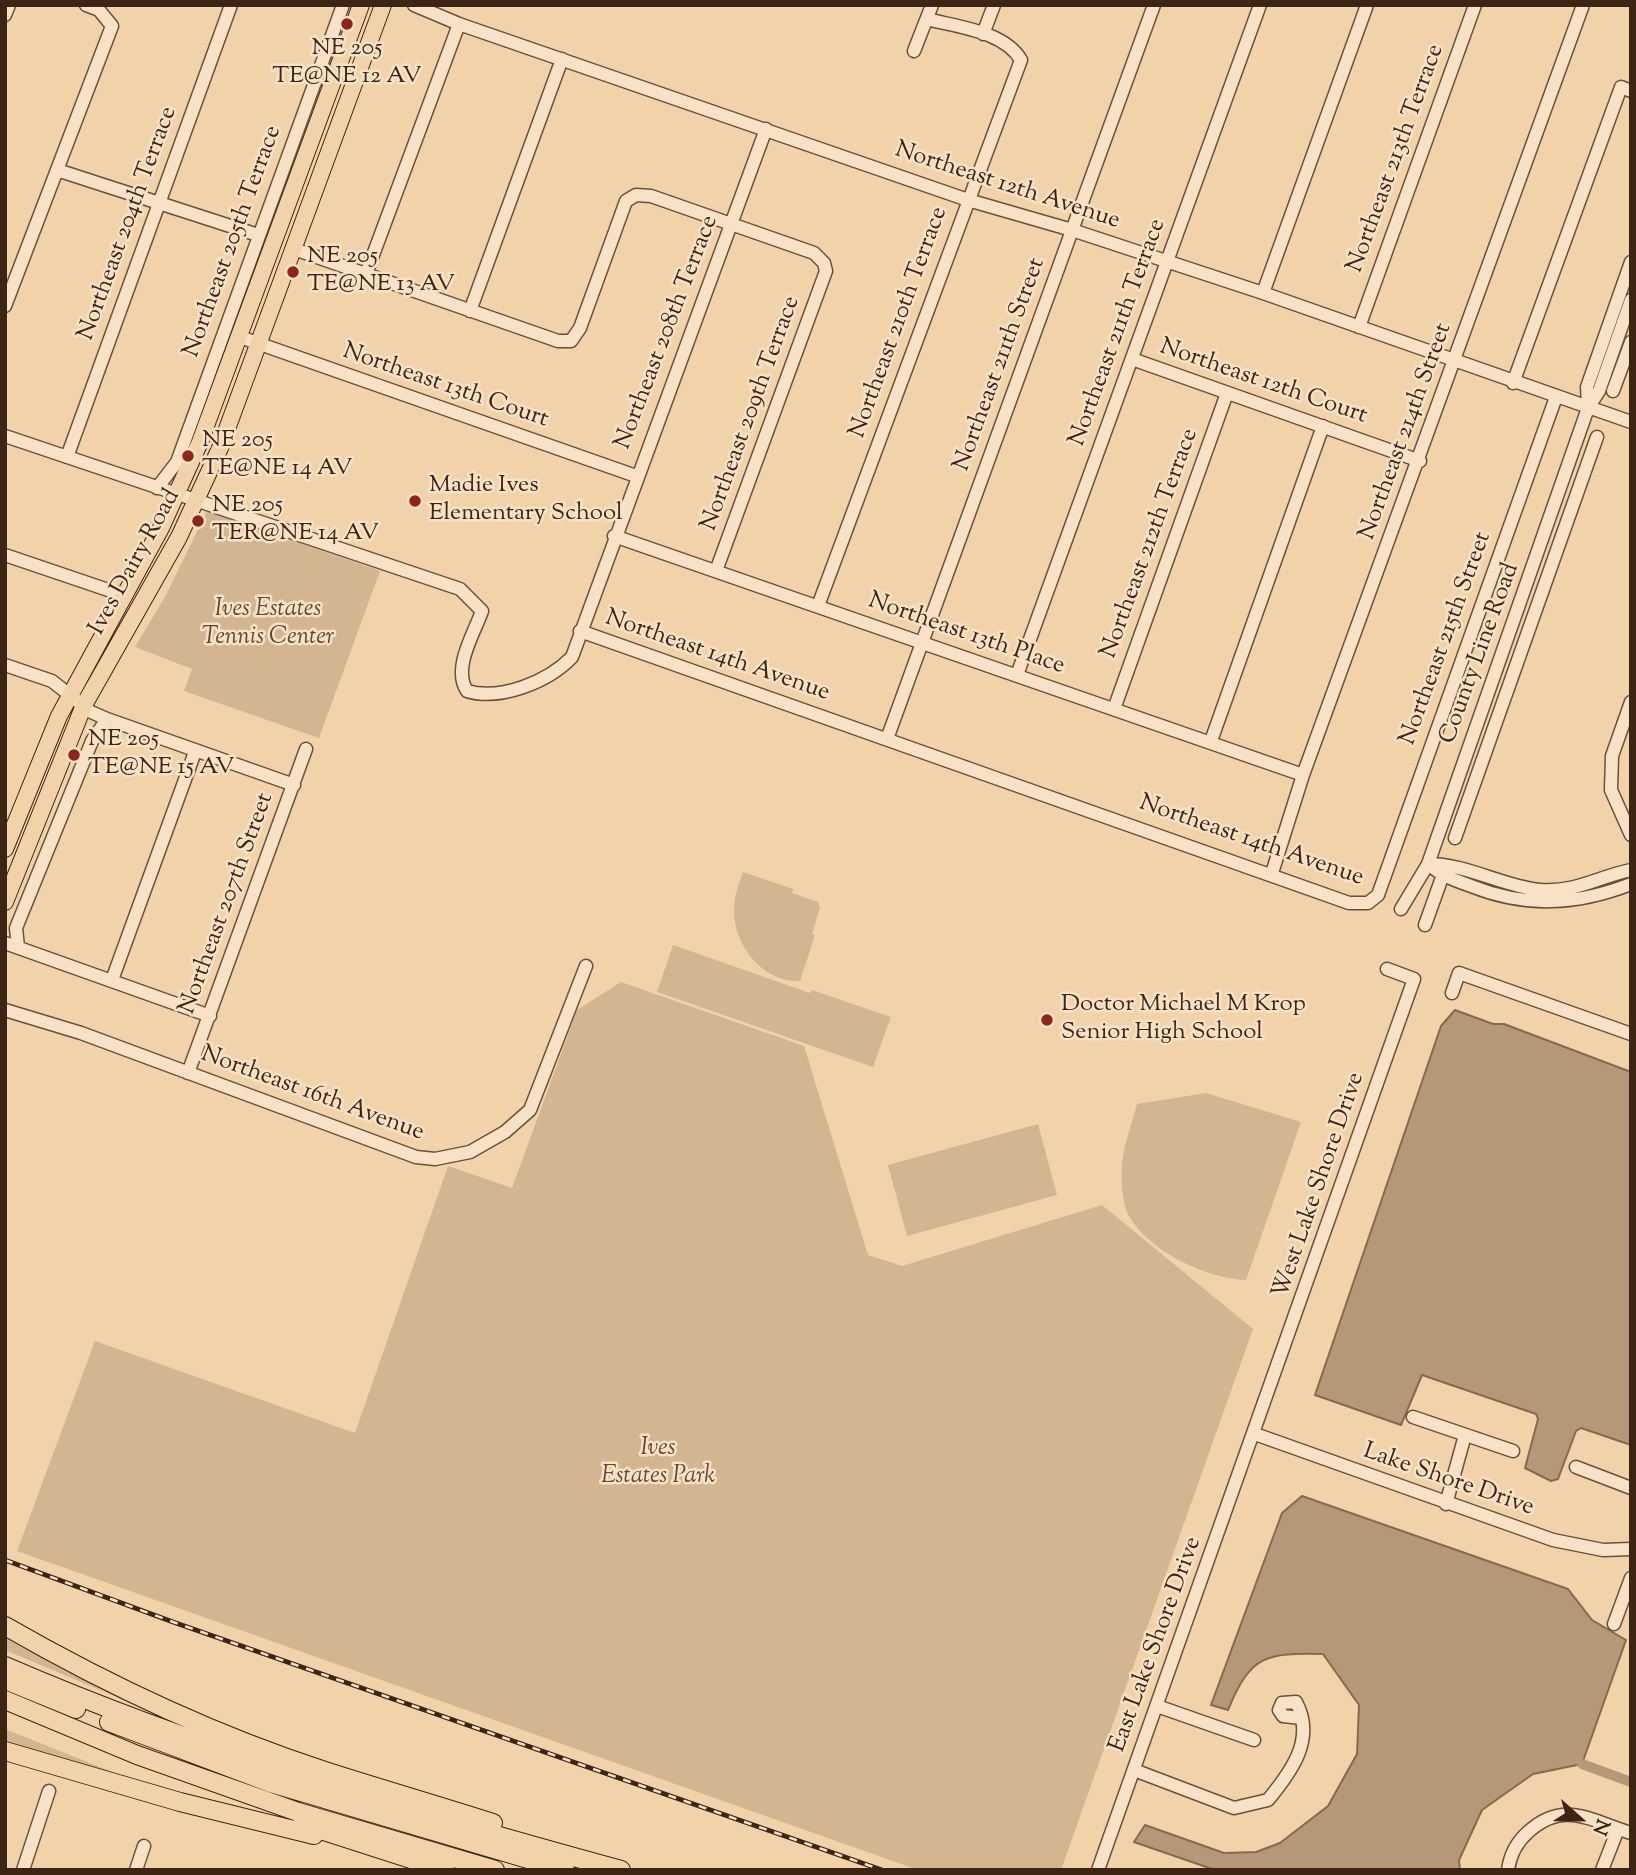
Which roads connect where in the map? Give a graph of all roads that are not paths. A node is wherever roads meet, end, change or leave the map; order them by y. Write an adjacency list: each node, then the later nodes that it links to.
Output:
1 (9, 5): 15 (street)
2 (86, 5): 23 (street)
3 (232, 5): 25 (street, Northeast 204th Terrace)
4 (343, 5): 28 (street, Northeast 205th Terrace)
5 (361, 5): 38 (main road, Ives Dairy Road)
6 (383, 5): 29 (main road, Ives Dairy Road)
7 (414, 5): 17 (street, Northeast 12th Avenue)
8 (932, 5): 16 (street)
9 (994, 5): 18 (street)
10 (1153, 5): 27 (street, Northeast 211th Street)
11 (1260, 5): 30 (street, Northeast 211th Terrace)
12 (1367, 5): 33 (street)
13 (1475, 5): 37 (street, Northeast 213th Terrace)
14 (1583, 5): 42 (street, Northeast 214th Street)
15 (5, 15)
16 (927, 19): 18 (street, Northeast 210th Terrace); 19 (street)
17 (459, 24): 20 (street, Northeast 12th Avenue); 32 (street)
18 (983, 34): 24 (street, Northeast 210th Terrace)
19 (914, 51)
20 (562, 59): 22 (street, Northeast 12th Avenue); 36 (street)
21 (1631, 91): 43 (street)
22 (766, 129): 24 (street, Northeast 12th Avenue); 26 (street, Northeast 208th Terrace)
23 (58, 170): 25 (street); 35 (street)
24 (968, 200): 27 (street, Northeast 12th Avenue); 62 (street, Northeast 210th Terrace)
25 (160, 202): 28 (street); 52 (street, Northeast 204th Terrace)
26 (731, 225): 36 (street); 54 (street, Northeast 208th Terrace); 60 (street, Northeast 209th Terrace)
27 (1072, 230): 30 (street, Northeast 12th Avenue); 64 (street, Northeast 211th Street)
28 (258, 235): 55 (street, Northeast 205th Terrace)
29 (293, 249): 32 (street); 40 (main road, Ives Dairy Road)
30 (1168, 261): 33 (street, Northeast 12th Avenue); 41 (street, Northeast 211th Terrace)
31 (1631, 262): 47 (street, County Line Road)
32 (366, 274): 36 (street)
33 (1264, 293): 37 (street, Northeast 12th Avenue)
34 (1631, 300): 47 (street, County Line Road)
35 (7, 302)
36 (470, 311)
37 (1359, 327): 42 (street, Northeast 12th Avenue)
38 (240, 337): 40 (street, Northeast 13th Court); 56 (main road, Ives Dairy Road)
39 (1631, 342): 44 (street)
40 (259, 343): 54 (street, Northeast 13th Court); 57 (main road, Ives Dairy Road)
41 (1132, 359): 45 (street, Northeast 12th Court); 66 (street, Northeast 211th Terrace)
42 (1455, 361): 43 (street, Northeast 12th Avenue); 53 (street, Northeast 214th Street)
43 (1514, 383): 46 (street, Northeast 12th Avenue)
44 (1613, 391)
45 (1227, 393): 49 (street, Northeast 12th Court); 70 (street, Northeast 212th Terrace)
46 (1556, 397): 47 (street, Northeast 12th Avenue); 88 (street, Northeast 215th Street)
47 (1588, 408): 48 (street, Northeast 12th Avenue); 82 (street, County Line Road)
48 (1631, 422)
49 (1323, 426): 53 (street, Northeast 12th Court); 74 (street)
50 (5, 436): 52 (street, Northeast 14th Avenue)
51 (1597, 437): 80 (street)
52 (67, 457): 55 (street, Northeast 14th Avenue)
53 (1420, 461): 77 (street, Northeast 214th Street)
54 (636, 476): 58 (street, Northeast 208th Terrace)
55 (157, 488): 56 (street, Northeast 14th Avenue)
56 (177, 495): 57 (street, Northeast 14th Avenue); 61 (main road, Ives Dairy Road)
57 (197, 502): 63 (street, Northeast 14th Avenue); 69 (main road, Ives Dairy Road)
58 (614, 536): 60 (street, Northeast 13th Place); 63 (street, Northeast 208th Terrace)
59 (5, 555): 61 (street)
60 (716, 571): 62 (street, Northeast 13th Place)
61 (123, 595): 67 (main road, Ives Dairy Road)
62 (818, 606): 64 (street, Northeast 13th Place)
63 (580, 631): 73 (street, Northeast 14th Avenue)
64 (923, 643): 66 (street, Northeast 13th Place); 73 (street, Northeast 211th Street)
65 (5, 665): 67 (street)
66 (1017, 675): 70 (street, Northeast 13th Place)
67 (70, 695): 69 (street); 81 (main road, Ives Dairy Road)
68 (1631, 702): 72 (street)
69 (84, 705): 71 (street); 83 (main road, Ives Dairy Road)
70 (1114, 709): 74 (street, Northeast 13th Place)
71 (107, 719): 76 (street); 93 (street)
72 (1627, 724): 79 (street)
73 (887, 739): 86 (street, Northeast 14th Avenue)
74 (1211, 741): 77 (street, Northeast 13th Place)
75 (306, 749): 78 (street, Northeast 207th Street)
76 (195, 752): 78 (street); 96 (street)
77 (1303, 775): 86 (street, Northeast 214th Street)
78 (294, 785): 99 (street, Northeast 207th Street)
79 (1631, 835)
80 (1455, 838)
81 (5, 849)
82 (1428, 864): 85 (street); 90 (street, County Line Road)
83 (11, 869): 89 (main road, Ives Dairy Road)
84 (1631, 870): 85 (street)
85 (1445, 871): 87 (street); 91 (street)
86 (1272, 873): 88 (street, Northeast 14th Avenue)
87 (1631, 884)
88 (1378, 895)
89 (5, 902)
90 (1401, 909)
91 (1425, 925)
92 (5, 943): 93 (street)
93 (18, 947): 96 (street)
94 (586, 966): 101 (street, Northeast 16th Avenue)
95 (1387, 969): 103 (street, West Lake Shore Drive)
96 (112, 980): 99 (street)
97 (1452, 993): 100 (street)
98 (5, 1010): 101 (street, Northeast 16th Avenue)
99 (210, 1016): 101 (street, Northeast 207th Street)
100 (1631, 1034)
101 (188, 1073)
102 (1413, 1417): 104 (street)
103 (1255, 1434): 108 (street, Lake Shore Drive); 116 (street, East Lake Shore Drive)
104 (1465, 1435): 105 (street); 108 (street)
105 (1513, 1451)
106 (1576, 1467): 107 (street)
107 (1631, 1488)
108 (1446, 1504): 109 (street, Lake Shore Drive)
109 (1631, 1549)
110 (1631, 1578): 111 (street)
111 (1614, 1624)
112 (5, 1626): 126 (highway)
113 (5, 1666): 126 (highway)
114 (5, 1679): 126 (highway)
115 (5, 1700): 130 (highway)
116 (1157, 1706): 119 (street); 121 (street, East Lake Shore Drive)
117 (5, 1711): 124 (highway)
118 (1301, 1718): 121 (street)
119 (1254, 1740)
120 (5, 1751): 124 (highway)
121 (1134, 1770): 132 (street, East Lake Shore Drive)
122 (50, 1791): 127 (street)
123 (1624, 1831): 133 (street); 134 (street)
124 (362, 1845): 129 (highway)
125 (144, 1846): 128 (street)
126 (562, 1861): 131 (highway)
127 (23, 1870)
128 (136, 1870)
129 (445, 1870)
130 (495, 1870)
131 (621, 1870)
132 (1098, 1870)
133 (1507, 1870)
134 (1602, 1870)

